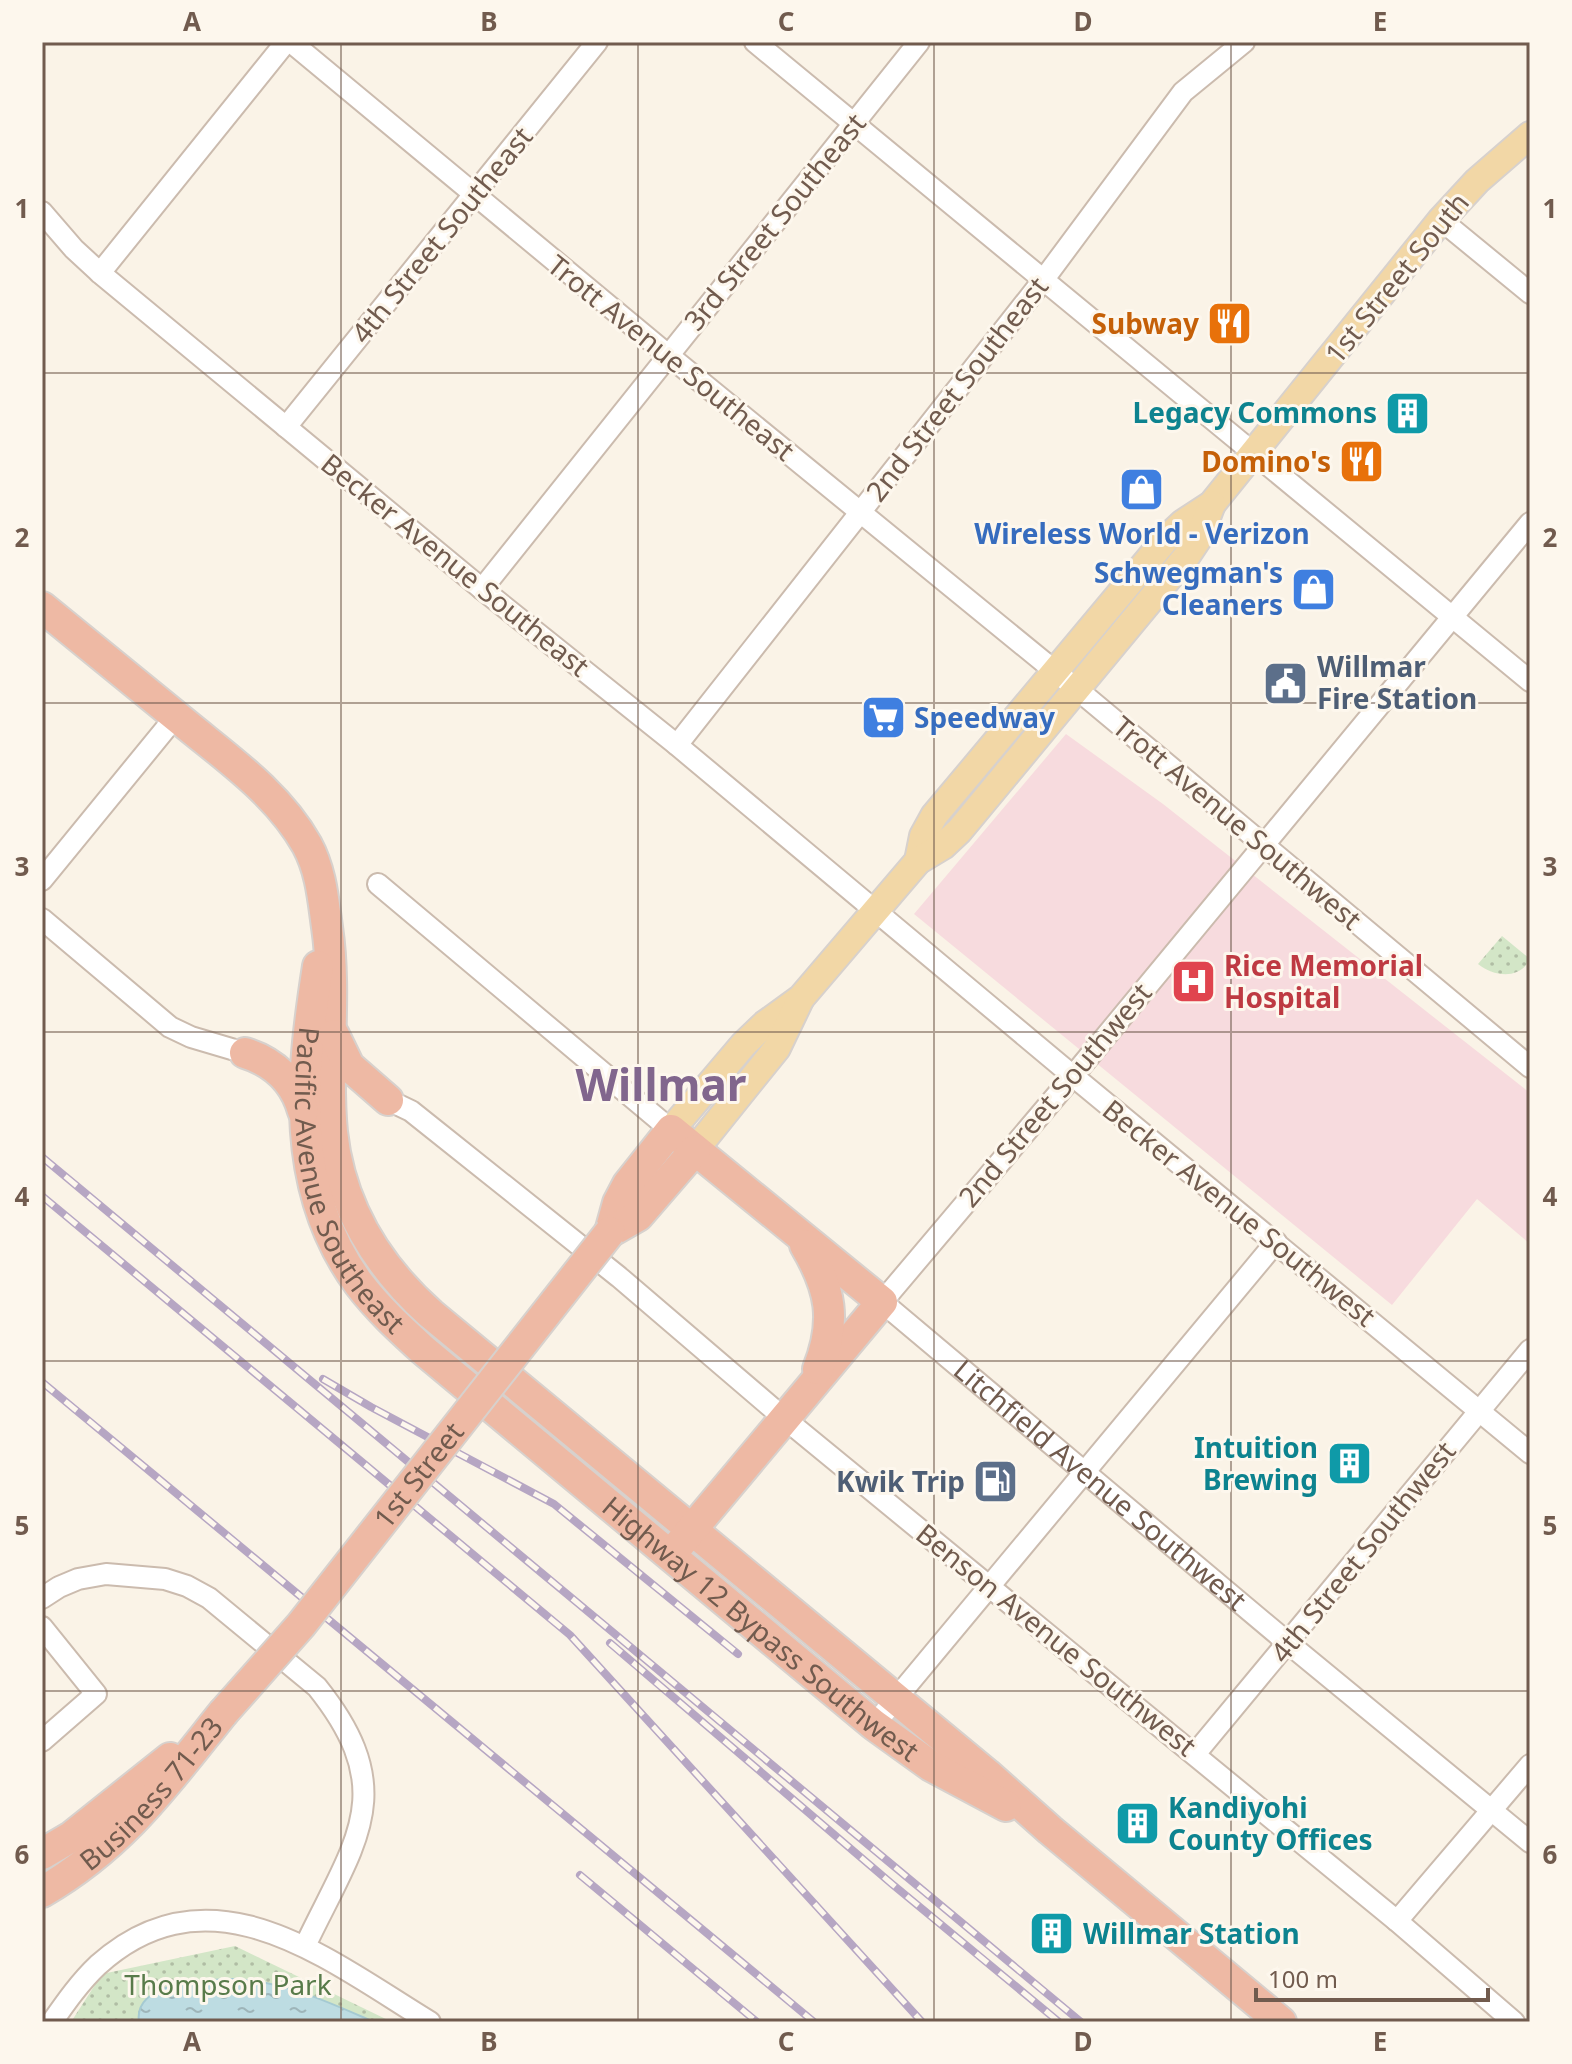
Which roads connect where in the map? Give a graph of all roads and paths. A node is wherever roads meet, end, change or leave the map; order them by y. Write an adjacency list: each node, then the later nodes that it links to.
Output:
1 (288, 42): 8 (street, Trott Avenue Southeast); 11 (street)
2 (597, 42): 8 (street, 4th Street Southeast)
3 (755, 42): 6 (street)
4 (919, 42): 6 (street, 3rd Street Southeast)
5 (1244, 42): 12 (street, 2nd Street Southeast)
6 (856, 123): 12 (street); 14 (street, 3rd Street Southeast)
7 (1530, 135): 10 (main road, 1st Street South)
8 (475, 196): 14 (street, Trott Avenue Southeast); 15 (street, 4th Street Southeast)
9 (42, 212): 11 (street, Becker Avenue Southeast)
10 (1441, 220): 13 (street); 16 (main road, 1st Street South)
11 (100, 273): 15 (street, Becker Avenue Southeast)
12 (1044, 279): 16 (street); 18 (street, 2nd Street Southeast)
13 (1530, 293)
14 (668, 355): 18 (street, Trott Avenue Southeast); 20 (street, 3rd Street Southeast)
15 (286, 427): 20 (street, Becker Avenue Southeast)
16 (1254, 454): 17 (main road, 1st Street South); 22 (street)
17 (1212, 504): 23 (main road, 1st Street South); 25 (main road, 1st Street South)
18 (860, 513): 23 (street, Trott Avenue Southeast); 27 (street, 2nd Street Southeast)
19 (1530, 523): 22 (street, 2nd Street Southwest)
20 (482, 589): 27 (street, Becker Avenue Southeast)
21 (42, 607): 26 (highway, Pacific Avenue Southeast)
22 (1453, 616): 24 (street); 28 (street, 2nd Street Southwest)
23 (1055, 671): 25 (street, Trott Avenue Southwest); 29 (main road, 1st Street South)
24 (1530, 681)
25 (1078, 690): 28 (street, Trott Avenue Southwest); 29 (main road, 1st Street South)
26 (176, 716): 30 (street); 33 (highway, Pacific Avenue Southeast)
27 (677, 745): 32 (street, Becker Avenue Southeast)
28 (1262, 846): 38 (street, Trott Avenue Southwest); 39 (street, 2nd Street Southwest)
29 (918, 861): 32 (main road, 1st Street South)
30 (42, 880)
31 (378, 884): 42 (street)
32 (876, 911): 35 (main road, 1st Street South); 39 (street, Becker Avenue Southwest)
33 (325, 913): 36 (highway, Pacific Avenue Southeast); 41 (highway, Pacific Avenue Southeast)
34 (42, 919): 37 (street)
35 (801, 998): 42 (main road, 1st Street South); 44 (main road, 1st Street South)
36 (333, 1033): 40 (highway); 43 (highway, Pacific Avenue Southeast)
37 (245, 1053): 41 (highway)
38 (1530, 1067)
39 (1073, 1076): 47 (street, Becker Avenue Southwest); 48 (street, 2nd Street Southwest)
40 (388, 1100): 43 (highway); 52 (street, Benson Avenue Southwest)
41 (304, 1115): 51 (highway, Pacific Avenue Southeast)
42 (671, 1130): 44 (highway, Litchfield Avenue Southwest); 46 (highway, 1st Street)
43 (332, 1132): 50 (highway, Pacific Avenue Southeast)
44 (695, 1150): 45 (highway, Litchfield Avenue Southwest); 46 (highway, 1st Street)
45 (789, 1224): 48 (highway, Litchfield Avenue Southwest); 52 (highway)
46 (610, 1232): 63 (highway, 1st Street, bridge)
47 (1276, 1242): 53 (street, Becker Avenue Southwest); 55 (street)
48 (882, 1302): 52 (highway, 2nd Street Southwest); 55 (street, Litchfield Avenue Southwest)
49 (1530, 1350): 53 (street, 4th Street Southwest)
50 (509, 1379): 56 (highway, Highway 12 Bypass Southwest)
51 (487, 1404): 57 (highway, Highway 12 Bypass Southwest)
52 (793, 1409): 56 (highway, 2nd Street Southwest); 58 (street, Benson Avenue Southwest)
53 (1479, 1411): 54 (street, Becker Avenue Southwest); 61 (street, 4th Street Southwest)
54 (1530, 1453)
55 (1084, 1471): 58 (street); 61 (street, Litchfield Avenue Southwest)
56 (691, 1530): 57 (highway, 2nd Street Southwest); 62 (highway, Highway 12 Bypass Southwest)
57 (671, 1555): 64 (highway, Highway 12 Bypass Southwest)
58 (990, 1586): 62 (street); 66 (street, Benson Avenue Southwest)
59 (42, 1598): 76 (street)
60 (42, 1627): 65 (street)
61 (1288, 1643): 66 (street, 4th Street Southwest); 68 (street, Litchfield Avenue Southwest)
62 (894, 1699): 64 (street); 69 (highway, Highway 12 Bypass Southwest)
63 (223, 1713): 71 (highway, Business 71-23); 72 (highway, Business 71-23)
64 (874, 1725): 69 (highway, Highway 12 Bypass Southwest)
65 (42, 1741)
66 (1195, 1754): 75 (street, Benson Avenue Southwest)
67 (1530, 1765): 68 (street)
68 (1492, 1810): 70 (street, Litchfield Avenue Southwest); 75 (street)
69 (1050, 1830): 79 (highway, Highway 12 Bypass Southwest)
70 (1530, 1842)
71 (101, 1853): 73 (highway, Business 71-23); 74 (highway)
72 (42, 1854)
73 (42, 1892)
74 (42, 1901)
75 (1397, 1921): 80 (street, Benson Avenue Southwest)
76 (305, 1946): 77 (street); 78 (street)
77 (52, 2022)
78 (430, 2022)
79 (1281, 2022)
80 (1514, 2022)

